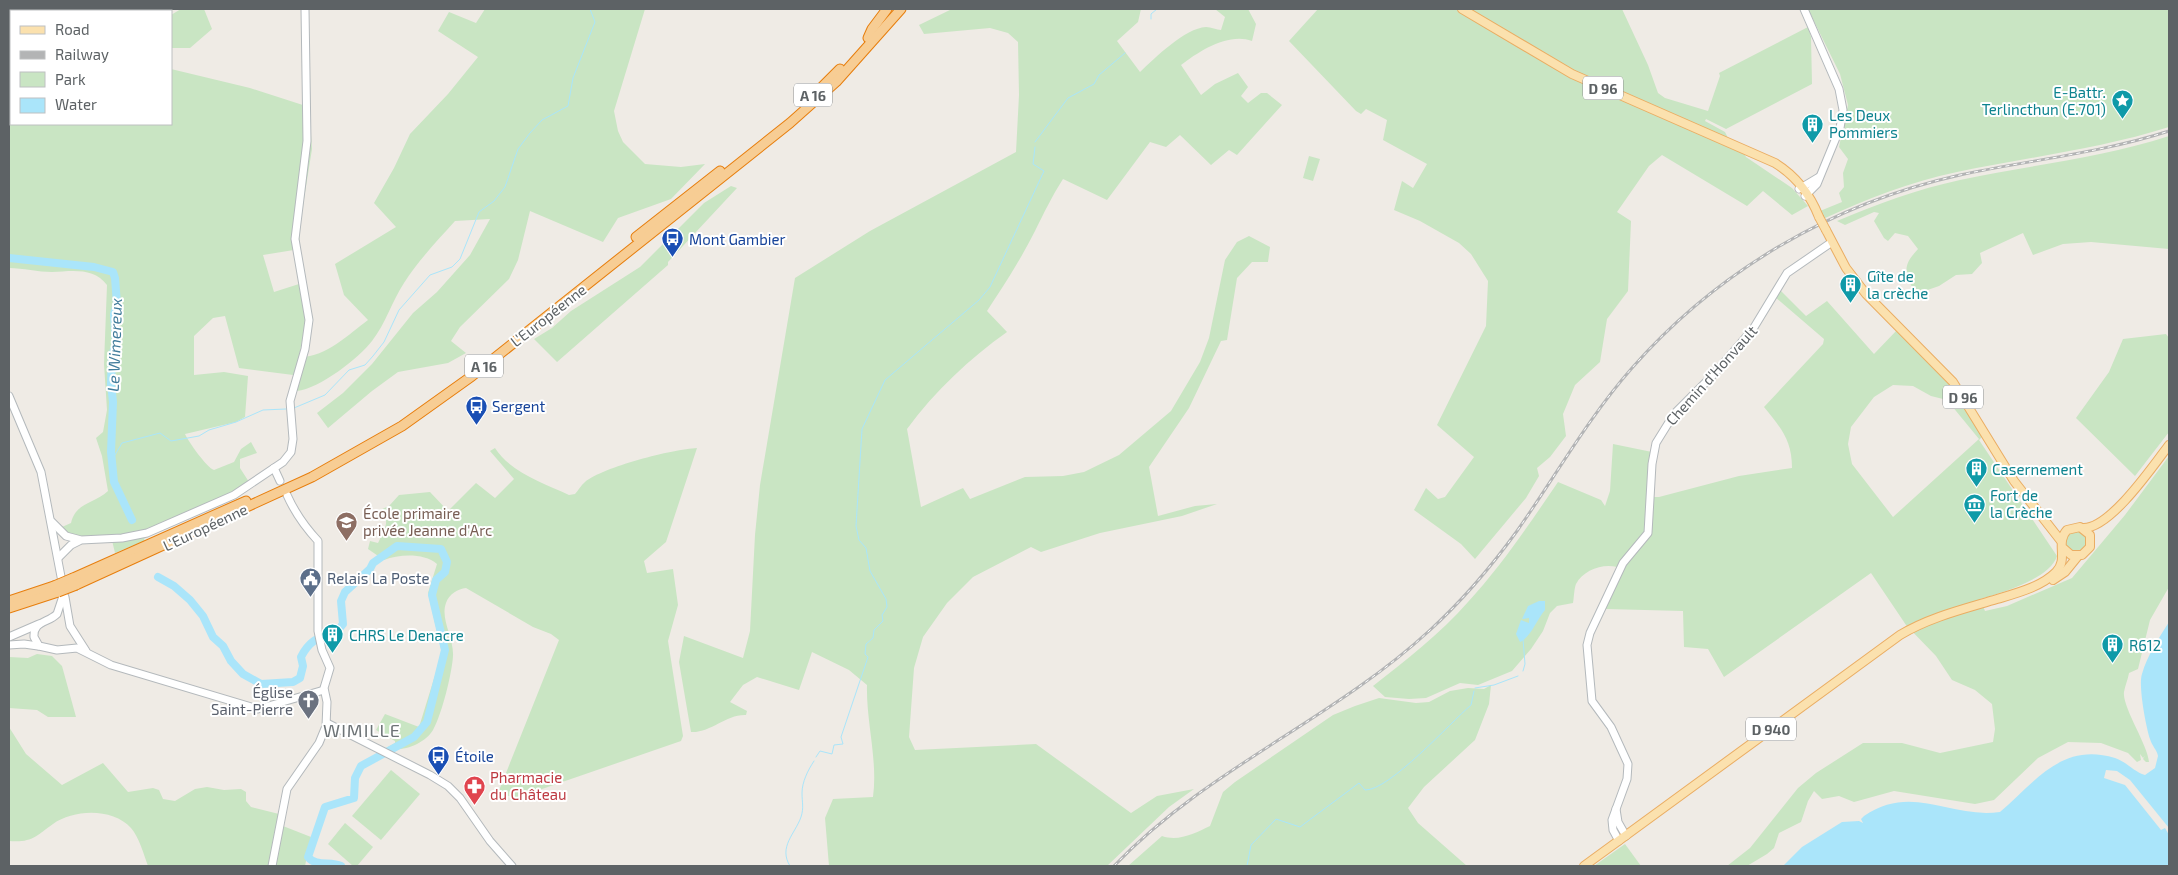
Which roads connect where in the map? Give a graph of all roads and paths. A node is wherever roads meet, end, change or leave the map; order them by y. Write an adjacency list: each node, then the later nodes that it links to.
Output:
1 (305, 9): 16 (street)
2 (887, 9): 8 (highway)
3 (893, 9): 8 (highway, L'Européenne / A 16)
4 (901, 9): 9 (highway, L'Européenne / A 16)
5 (909, 9): 9 (highway)
6 (1462, 9): 11 (main road, D 96)
7 (1804, 9): 10 (street)
8 (868, 38): 29 (highway, L'Européenne / A 16)
9 (844, 74): 29 (highway, L'Européenne / A 16)
10 (1820, 177): 11 (street); 12 (street)
11 (1800, 188): 12 (main road, D 96)
12 (1806, 195): 13 (main road, D 96, bridge)
13 (1832, 242): 18 (main road, D 96); 44 (street, Chemin d'Honvault)
14 (9, 396): 21 (street)
15 (2169, 445): 20 (main road)
16 (274, 468): 17 (street); 24 (street)
17 (280, 481)
18 (2021, 492): 23 (main road, D 96); 26 (main road, D 96)
19 (287, 495): 42 (street)
20 (2124, 500): 22 (main road); 25 (main road)
21 (52, 522): 24 (street); 28 (street)
22 (2083, 528): 23 (main road); 25 (main road)
23 (2068, 529): 26 (main road)
24 (82, 540): 28 (street)
25 (2091, 541): 27 (main road)
26 (2062, 545): 27 (main road); 33 (main road, D 940)
27 (2078, 556): 33 (main road, D 940)
28 (58, 558): 30 (street)
29 (75, 582): 30 (highway, L'Européenne / A 16, bridge)
30 (58, 590): 31 (highway, L'Européenne / A 16); 32 (highway, L'Européenne / A 16); 34 (street); 36 (street)
31 (9, 601)
32 (9, 608)
33 (1966, 609): 44 (main road, D 940)
34 (52, 618): 35 (street); 36 (street)
35 (39, 624): 37 (street); 39 (street)
36 (72, 629): 40 (street); 41 (street)
37 (9, 637)
38 (9, 646): 39 (street)
39 (39, 646): 40 (street)
40 (64, 648): 41 (street)
41 (88, 653): 42 (street)
42 (324, 690): 43 (street)
43 (326, 723): 45 (street); 46 (street)
44 (1621, 837): 47 (main road, D 940); 48 (main road, D 940)
45 (272, 866)
46 (512, 866)
47 (1578, 866)
48 (1584, 866)

